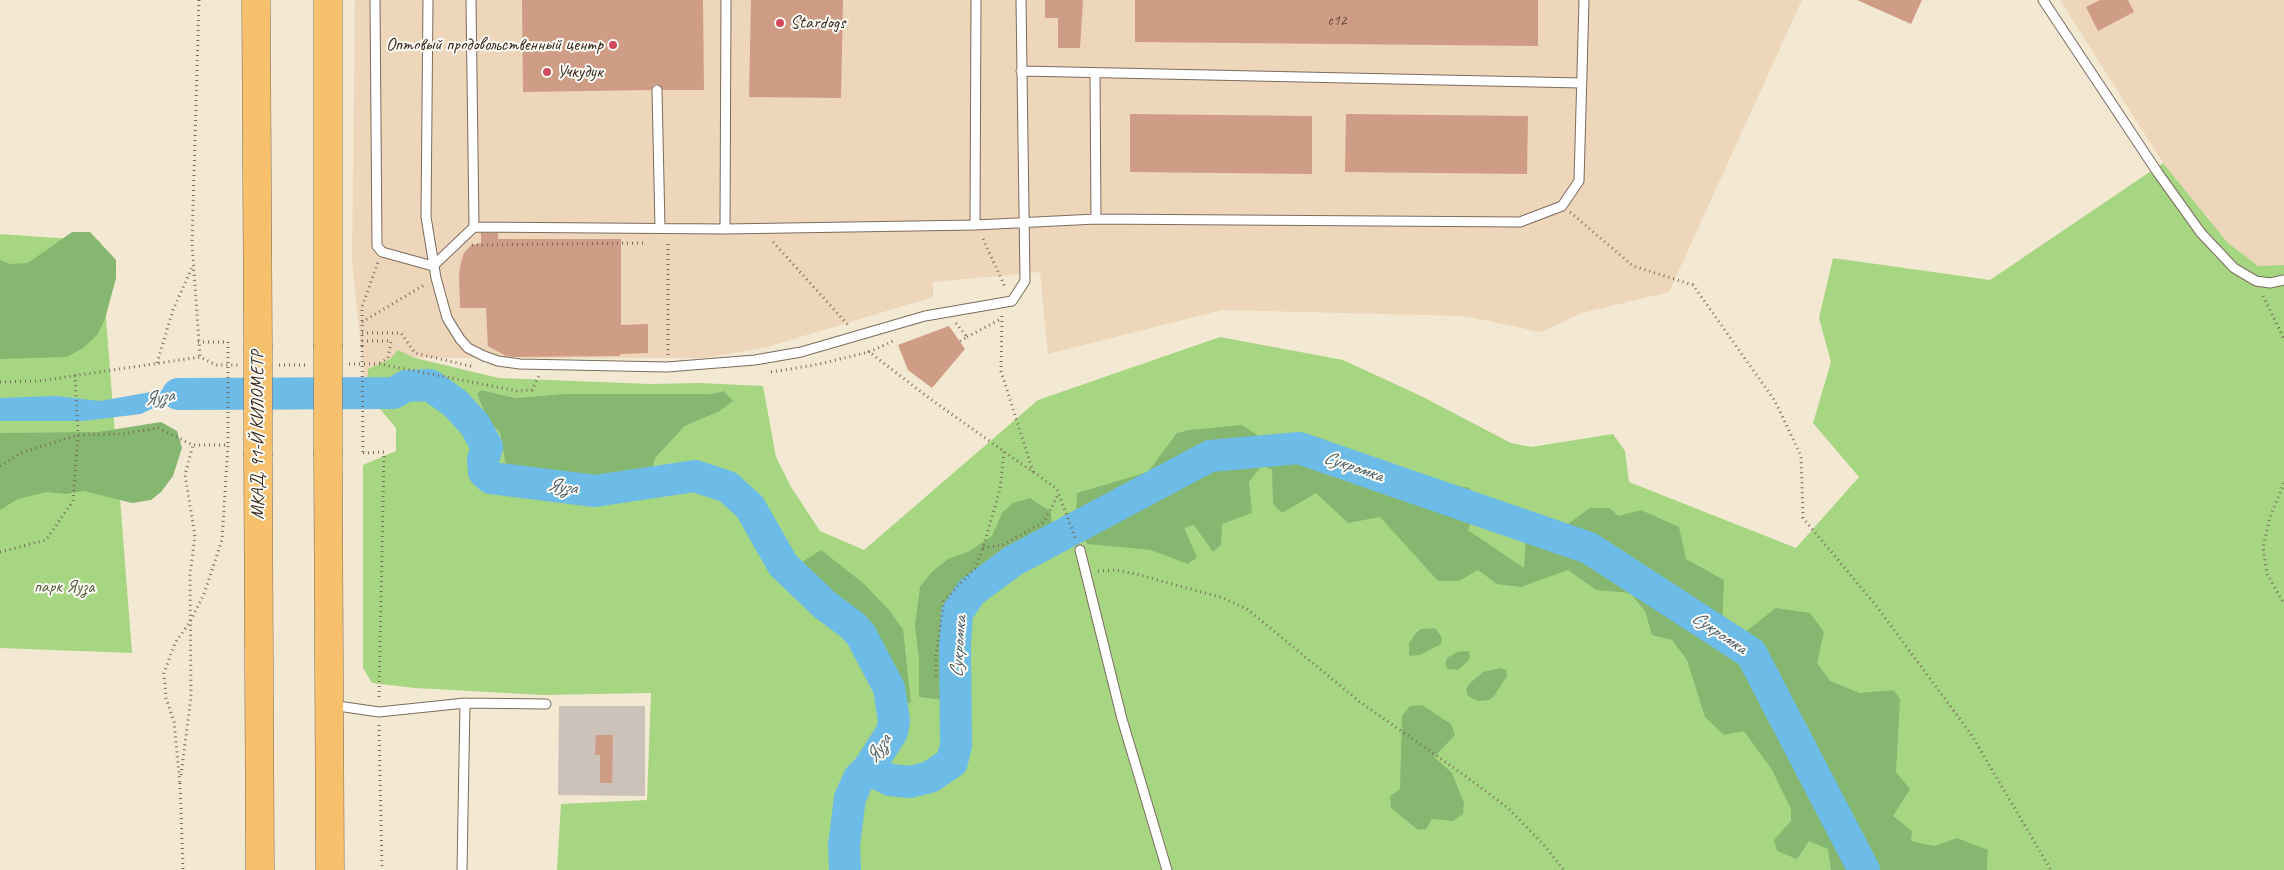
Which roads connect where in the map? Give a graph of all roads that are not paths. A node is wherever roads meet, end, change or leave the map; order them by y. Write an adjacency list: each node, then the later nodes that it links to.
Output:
1 (256, 0): 27 (highway, МКАД, 91-Й КИЛОМЕТР, bridge)
2 (328, 0): 25 (highway, bridge)
3 (375, 0): 21 (lane)
4 (428, 0): 21 (lane)
5 (471, 0): 18 (lane)
6 (726, 0): 20 (lane)
7 (976, 0): 17 (lane)
8 (1021, 0): 11 (lane)
9 (1584, 0): 13 (lane)
10 (2044, 0): 22 (lane)
11 (1021, 71): 12 (lane); 16 (lane)
12 (1095, 74): 13 (lane); 15 (lane)
13 (1582, 83): 15 (lane)
14 (657, 90): 19 (lane)
15 (1096, 219): 16 (lane)
16 (1024, 223): 17 (lane); 21 (lane)
17 (975, 225): 20 (lane)
18 (474, 227): 19 (lane); 21 (lane)
19 (660, 228): 20 (lane)
20 (726, 229)
21 (433, 266)
22 (2284, 280)
23 (1080, 550): 30 (lane)
24 (465, 703): 25 (lane); 26 (lane); 29 (lane)
25 (329, 704): 28 (highway)
26 (546, 704)
27 (260, 870)
28 (330, 870)
29 (462, 870)
30 (1167, 870)

